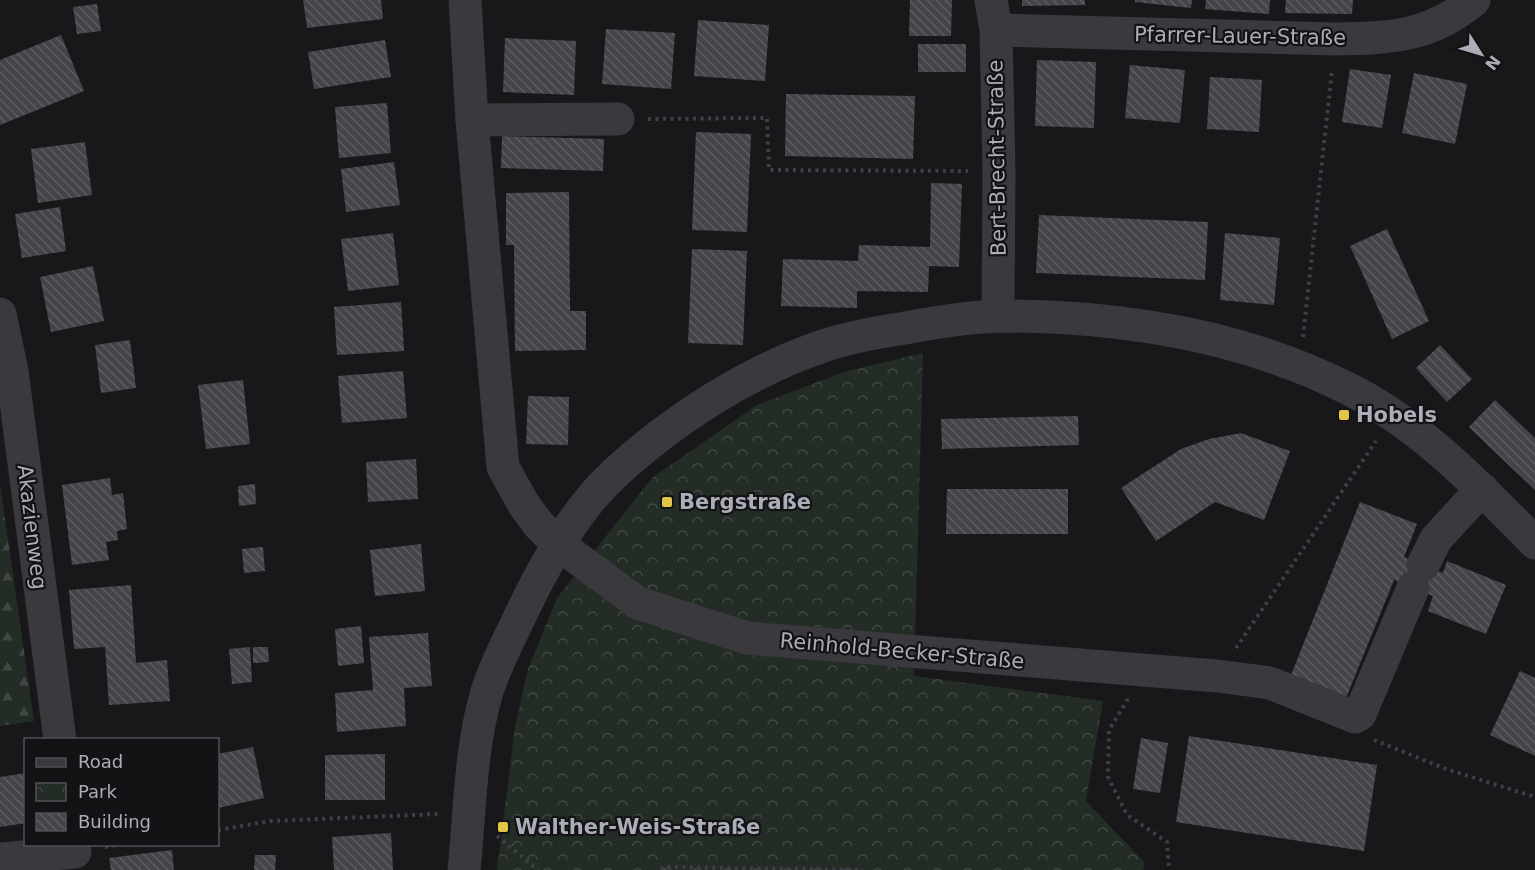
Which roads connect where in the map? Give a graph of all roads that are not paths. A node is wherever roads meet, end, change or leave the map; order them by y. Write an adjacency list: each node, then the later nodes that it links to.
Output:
1 (465, 0): 5 (street)
2 (1474, 0): 3 (street, Pfarrer-Lauer-Straße)
3 (993, 15): 7 (street, Bert-Brecht-Straße)
4 (618, 119): 5 (street)
5 (472, 120): 10 (street)
6 (0, 314): 11 (street, Akazienweg)
7 (998, 316): 8 (street); 10 (street)
8 (1482, 489): 9 (street); 10 (street, Reinhold-Becker-Straße)
9 (1535, 543)
10 (558, 544): 14 (street)
11 (60, 738)
12 (76, 855): 13 (street)
13 (0, 858)
14 (464, 870)

